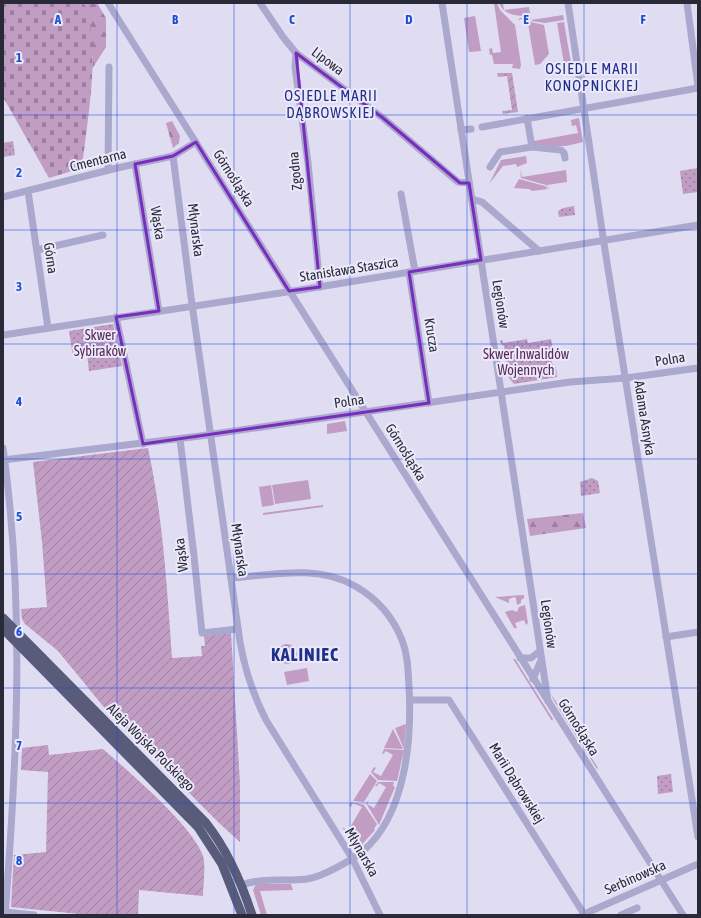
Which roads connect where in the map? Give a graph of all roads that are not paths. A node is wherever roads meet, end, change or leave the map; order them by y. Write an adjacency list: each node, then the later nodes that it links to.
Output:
1 (108, 3): 14 (street, Górnośląska)
2 (260, 3): 6 (street, Lipowa)
3 (442, 3): 13 (street, Legionów)
4 (568, 3): 9 (street, Adama Asnyka)
5 (687, 3): 8 (street)
6 (296, 53): 21 (street, Lipowa); 33 (street, Zgodna)
7 (109, 67): 20 (street)
8 (698, 87): 9 (street)
9 (584, 108): 10 (street); 28 (street, Adama Asnyka)
10 (527, 118): 11 (street); 15 (street)
11 (482, 127)
12 (471, 129): 13 (street)
13 (462, 130): 21 (street, Legionów)
14 (196, 142): 16 (street, Cmentarna); 34 (street, Górnośląska)
15 (532, 147): 17 (street); 19 (street)
16 (173, 156): 18 (street, Cmentarna); 35 (street, Młynarska)
17 (565, 158)
18 (135, 164): 20 (street, Cmentarna); 36 (street, Wąska)
19 (490, 167)
20 (108, 170): 22 (street, Cmentarna)
21 (470, 183): 25 (street, Legionów)
22 (28, 191): 24 (street, Cmentarna); 29 (street, Górna)
23 (401, 194): 32 (street, Krucza)
24 (3, 197)
25 (472, 200): 30 (street); 31 (street, Legionów)
26 (698, 225): 28 (street, Stanisława Staszica)
27 (103, 235): 29 (street)
28 (604, 240): 30 (street, Stanisława Staszica); 41 (street, Adama Asnyka)
29 (37, 250): 38 (street, Górna)
30 (539, 250): 31 (street, Stanisława Staszica)
31 (481, 260): 32 (street, Stanisława Staszica); 42 (street, Legionów)
32 (412, 271): 33 (street, Stanisława Staszica); 43 (street, Krucza)
33 (320, 286): 34 (street, Stanisława Staszica)
34 (289, 291): 35 (street, Stanisława Staszica); 44 (street, Górnośląska)
35 (192, 306): 36 (street, Stanisława Staszica); 45 (street, Młynarska)
36 (159, 311): 37 (street, Stanisława Staszica)
37 (116, 317): 38 (street, Stanisława Staszica); 47 (street)
38 (48, 328): 39 (street, Stanisława Staszica)
39 (3, 335)
40 (698, 368): 41 (street, Polna)
41 (626, 378): 42 (street, Polna); 57 (street, Adama Asnyka)
42 (501, 392): 43 (street, Polna); 59 (street, Legionów)
43 (429, 403): 44 (street, Polna)
44 (365, 412): 45 (street, Polna); 60 (street, Górnośląska)
45 (211, 434): 46 (street, Polna); 50 (street, Młynarska)
46 (180, 439): 47 (street, Polna); 53 (street, Wąska)
47 (143, 444): 49 (street, Polna)
48 (3, 448): 49 (street)
49 (4, 460): 51 (street)
50 (231, 578): 53 (street, Młynarska); 64 (street)
51 (16, 611): 52 (street); 55 (street)
52 (3, 618): 55 (main road, Aleja Wojska Polskiego)
53 (238, 629): 67 (street, Młynarska)
54 (4, 631): 58 (main road, Aleja Wojska Polskiego)
55 (16, 632): 58 (street); 70 (main road, Aleja Wojska Polskiego)
56 (698, 632): 57 (street)
57 (666, 637): 66 (street, Adama Asnyka)
58 (17, 643): 71 (street); 77 (main road, Aleja Wojska Polskiego)
59 (540, 651): 60 (street); 61 (street, Legionów)
60 (520, 658): 63 (street, Górnośląska)
61 (541, 660): 62 (street, Legionów); 63 (street)
62 (545, 673): 63 (street); 65 (street, Legionów)
63 (533, 678): 65 (street, Górnośląska)
64 (410, 700): 67 (street); 75 (street, Marii Dąbrowskiej)
65 (549, 703): 69 (street, Górnośląska)
66 (698, 837)
67 (352, 858): 70 (street); 79 (street, Młynarska)
68 (698, 864): 69 (street, Serbinowska)
69 (661, 880): 73 (street, Serbinowska); 81 (street, Górnośląska)
70 (242, 885): 78 (main road, Aleja Wojska Polskiego)
71 (5, 888): 74 (street)
72 (637, 908): 80 (street)
73 (596, 912): 75 (street, Serbinowska)
74 (5, 913): 76 (street)
75 (583, 914)
76 (34, 915)
77 (242, 915)
78 (252, 915)
79 (380, 915)
80 (622, 915)
81 (683, 915)

